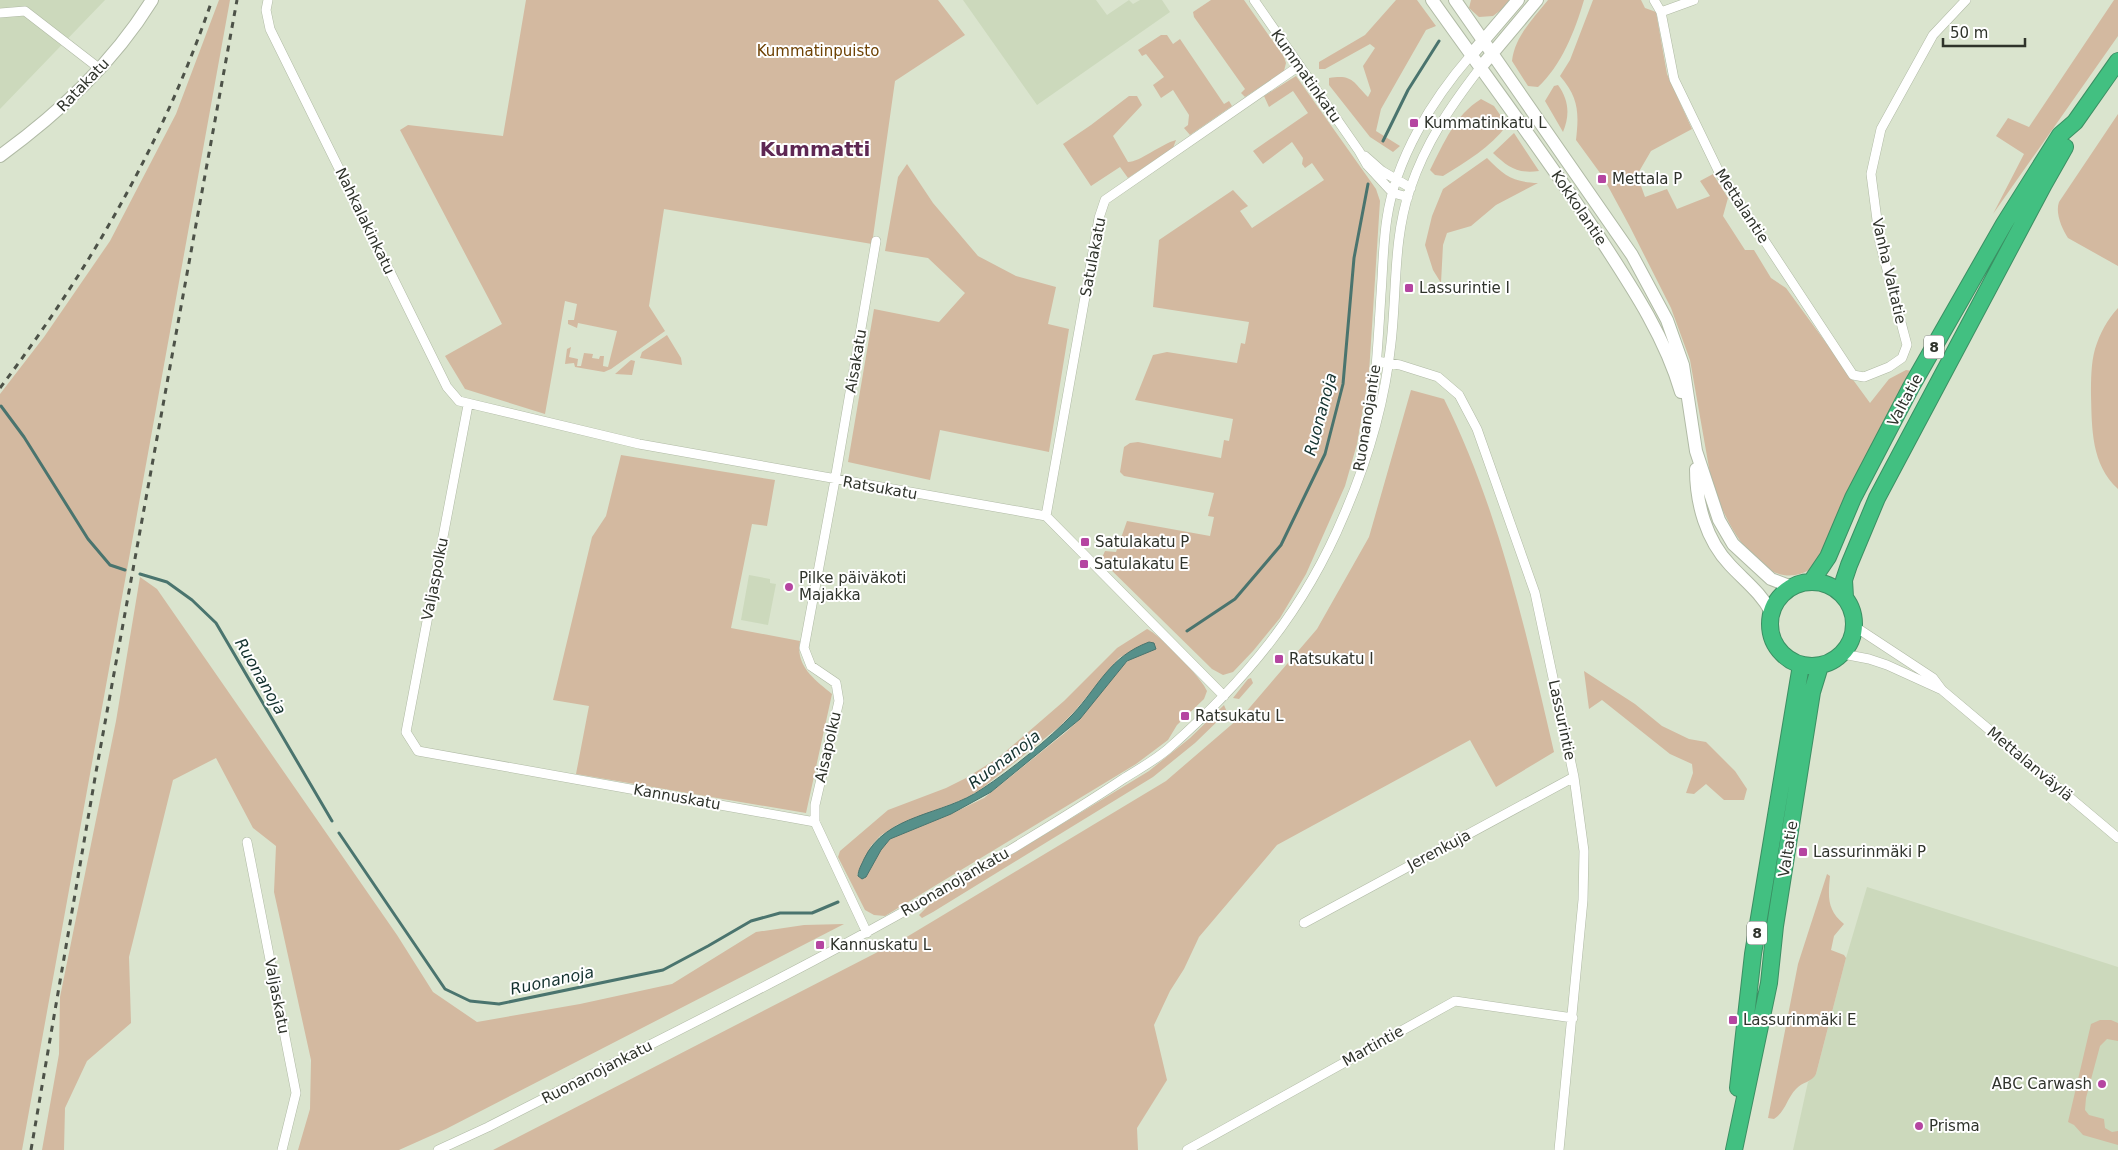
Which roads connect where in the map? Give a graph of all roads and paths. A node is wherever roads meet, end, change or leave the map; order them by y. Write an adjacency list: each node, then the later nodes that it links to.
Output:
1 (152, 0): 19 (main road, Ratakatu)
2 (268, 0): 30 (street, Nahkalakinkatu)
3 (1254, 0): 17 (street, Kummatinkatu)
4 (1432, 0): 15 (main road, Kokkolantie)
5 (1455, 0): 13 (main road, Kokkolantie)
6 (1518, 0): 13 (main road)
7 (1537, 0): 14 (main road)
8 (1654, 0): 11 (street, Mettalantie)
9 (1694, 0): 11 (street)
10 (1966, 0): 29 (street, Vanha Valtatie)
11 (1661, 12): 29 (street, Mettalantie)
12 (0, 13): 19 (street)
13 (1484, 40): 14 (main road, Kokkolantie); 15 (main road)
14 (1493, 53): 18 (main road); 31 (main road, Kokkolantie)
15 (1471, 55): 18 (main road, Kokkolantie); 23 (street, Ruonanojantie)
16 (2118, 61): 20 (highway, Valtatie / 8)
17 (1298, 66): 21 (street, Kummatinkatu); 35 (street, Satulakatu)
18 (1480, 68): 25 (street, Ruonanojantie); 31 (main road, Kokkolantie)
19 (100, 69): 22 (main road, Ratakatu)
20 (2075, 122): 36 (highway, Valtatie / 8); 38 (highway, Valtatie / 8)
21 (1359, 151): 23 (street, Kummatinkatu); 24 (street, Kummatinkatu)
22 (0, 156)
23 (1397, 180): 24 (street, Ruonanojantie); 25 (street, Kummatinkatu)
24 (1392, 193): 25 (street); 27 (street, Ruonanojantie)
25 (1409, 193): 28 (street, Ruonanojantie)
26 (876, 241): 33 (street, Aisakatu)
27 (1377, 361): 28 (street, Lassurintie); 34 (street, Ruonanojantie)
28 (1389, 363): 34 (street, Ruonanojantie); 47 (street, Lassurintie)
29 (1876, 374)
30 (468, 404): 33 (street, Ratsukatu); 46 (street, Valjaspolku)
31 (1692, 433): 32 (main road, Kokkolantie)
32 (1696, 451): 37 (main road, Kokkolantie); 39 (main road, Kokkolantie)
33 (835, 480): 35 (street, Ratsukatu); 48 (street, Aisapolku)
34 (1357, 483): 45 (street, Ruonanojankatu)
35 (1046, 516): 45 (street)
36 (1811, 582): 37 (highway); 38 (highway)
37 (1792, 588): 39 (highway)
38 (1845, 597): 40 (highway, 8)
39 (1771, 612): 42 (highway)
40 (1854, 626): 41 (highway); 44 (street, Mettalanväylä)
41 (1843, 654): 43 (highway); 44 (street, Mettalanväylä)
42 (1801, 665): 43 (highway); 58 (highway, Valtatie / 8)
43 (1820, 666): 58 (highway, Valtatie / 8)
44 (1942, 690): 49 (street, Mettalanväylä)
45 (1224, 696): 52 (street, Ruonanojankatu)
46 (418, 751): 48 (street, Kannuskatu)
47 (1574, 777): 51 (street, Jerenkuja); 53 (street, Lassurintie)
48 (815, 822): 52 (street)
49 (2118, 838)
50 (247, 842): 54 (street, Valjaskatu)
51 (1304, 923)
52 (867, 933): 55 (street, Ruonanojankatu)
53 (1573, 1018): 56 (street, Martintie); 57 (street, Lassurintie)
54 (282, 1150)
55 (438, 1150)
56 (1187, 1150)
57 (1559, 1150)
58 (1734, 1150)

